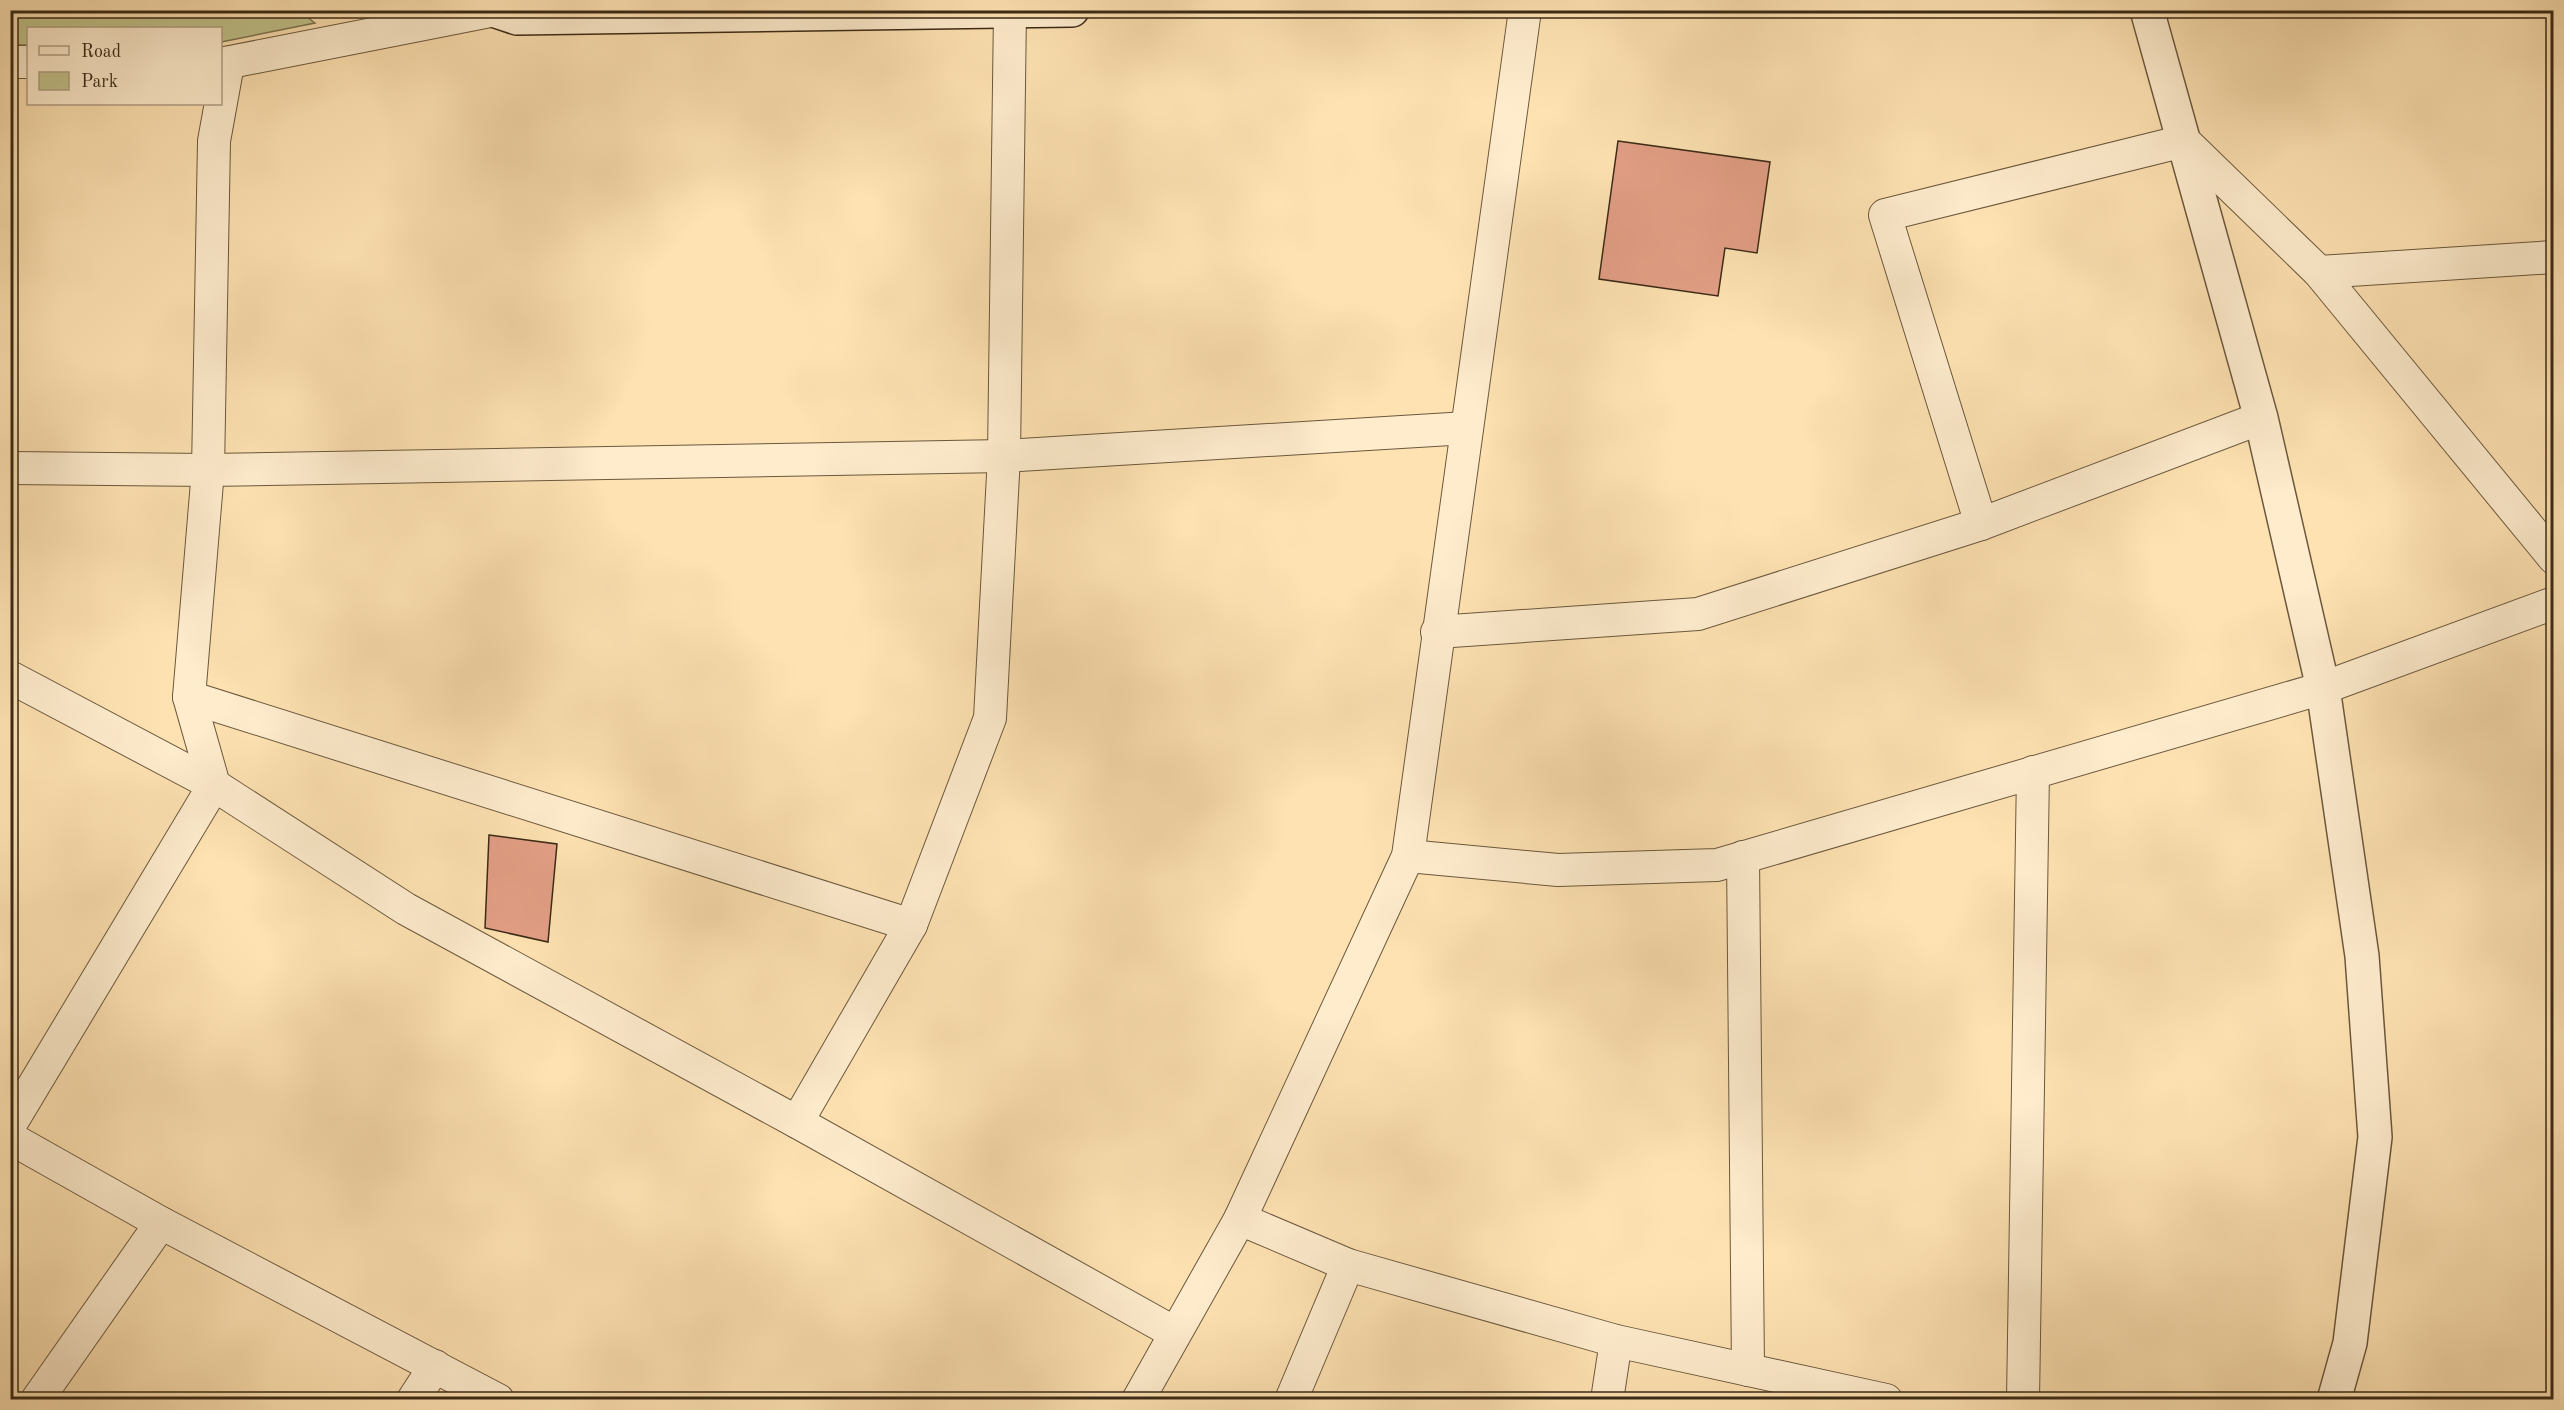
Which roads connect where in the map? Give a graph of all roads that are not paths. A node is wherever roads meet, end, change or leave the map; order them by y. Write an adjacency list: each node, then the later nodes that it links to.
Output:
1 (1072, 10): 5 (street)
2 (1525, 10): 15 (street)
3 (2147, 10): 11 (street)
4 (494, 11): 5 (street); 8 (street)
5 (1010, 11): 16 (street)
6 (10, 62): 7 (street)
7 (27, 62)
8 (224, 64): 9 (street)
9 (222, 79)
10 (219, 105): 18 (street)
11 (2184, 141): 13 (street); 14 (street); 19 (street)
12 (2553, 257): 13 (street)
13 (2319, 272): 20 (street)
14 (2261, 418): 19 (street); 24 (street)
15 (1467, 428): 16 (street); 22 (street)
16 (1004, 456): 18 (street); 30 (street)
17 (10, 468): 18 (street)
18 (208, 470): 25 (street)
19 (1980, 524): 22 (street)
20 (2553, 558)
21 (2553, 603): 24 (street)
22 (1437, 632): 28 (street)
23 (10, 677): 27 (street)
24 (2323, 688): 26 (street); 49 (street)
25 (189, 697): 27 (street); 30 (street)
26 (2033, 772): 29 (street); 48 (street)
27 (214, 785): 31 (street); 32 (street)
28 (1408, 856): 29 (street); 34 (street)
29 (1743, 857): 40 (street)
30 (911, 925): 31 (street)
31 (797, 1122): 37 (street)
32 (10, 1125)
33 (10, 1138): 35 (street)
34 (1239, 1219): 36 (street); 37 (street)
35 (160, 1223): 39 (street); 41 (street)
36 (1347, 1265): 38 (street); 45 (street)
37 (1175, 1333): 44 (street)
38 (1616, 1341): 40 (street); 46 (street)
39 (435, 1366): 42 (street); 43 (street)
40 (1748, 1370): 47 (street)
41 (37, 1400)
42 (413, 1400)
43 (498, 1400)
44 (1138, 1400)
45 (1291, 1400)
46 (1607, 1400)
47 (1886, 1400)
48 (2023, 1400)
49 (2334, 1400)

